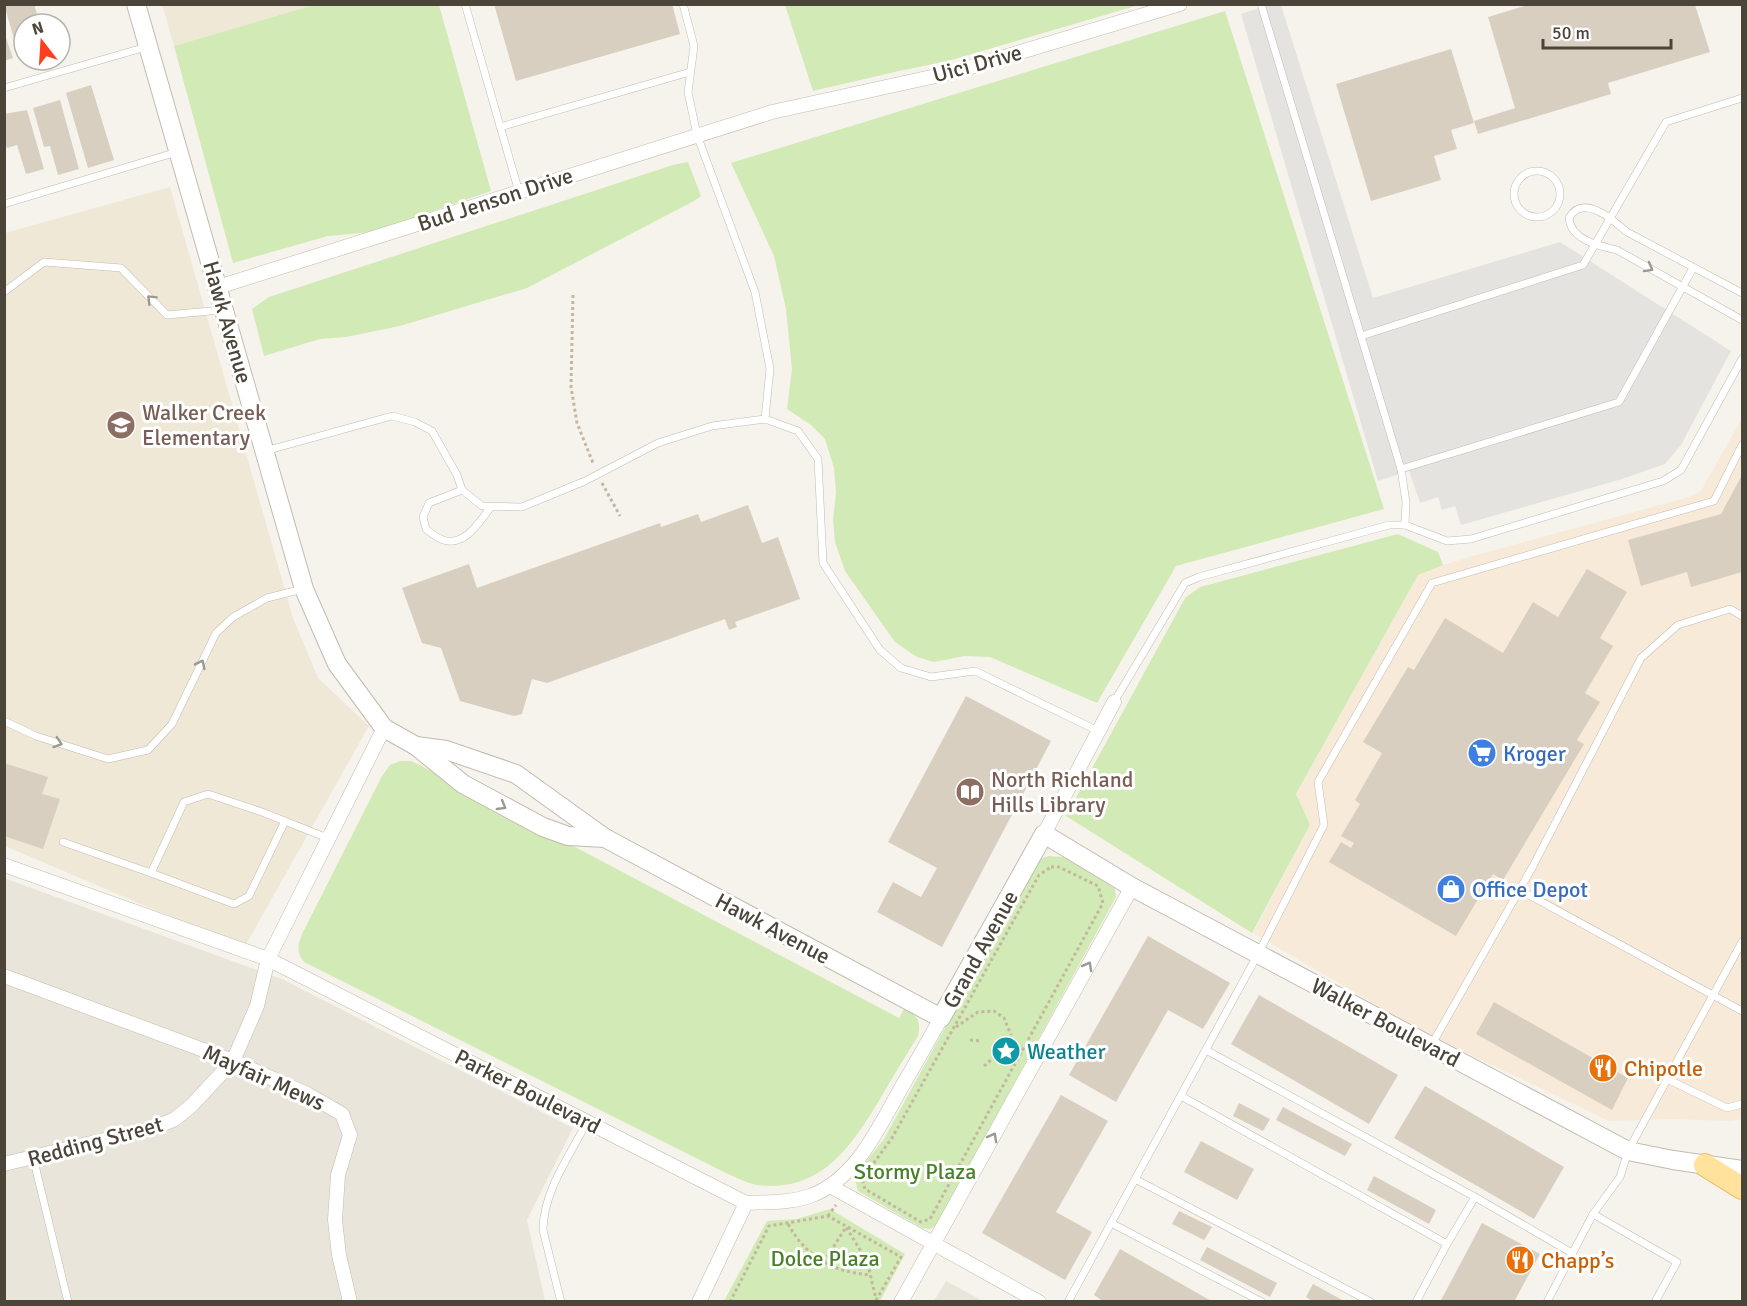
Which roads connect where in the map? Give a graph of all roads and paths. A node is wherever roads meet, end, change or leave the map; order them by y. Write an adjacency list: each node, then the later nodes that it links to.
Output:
1 (136, 4): 6 (street, Hawk Avenue)
2 (465, 4): 11 (lane)
3 (683, 4): 7 (lane)
4 (1180, 4): 10 (street, Uici Drive)
5 (1261, 4): 28 (lane)
6 (149, 47): 8 (lane); 13 (street, Hawk Avenue)
7 (690, 72): 11 (lane); 12 (lane)
8 (4, 88)
9 (1743, 98): 18 (lane)
10 (772, 112): 12 (street, Bud Jenson Drive)
11 (500, 127): 14 (lane)
12 (697, 135): 14 (street, Bud Jenson Drive); 30 (lane)
13 (179, 152): 15 (lane); 21 (street, Hawk Avenue)
14 (519, 192): 21 (street, Bud Jenson Drive)
15 (4, 204)
16 (1556, 207): 16 (lane); 17 (lane)
17 (1570, 216): 18 (lane); 19 (lane)
18 (1611, 218): 19 (lane); 20 (lane)
19 (1595, 244): 22 (lane, one-way to 22); 28 (lane)
20 (1693, 267): 22 (lane); 24 (lane)
21 (218, 287): 26 (street, Hawk Avenue)
22 (1683, 287): 27 (lane); 33 (lane)
23 (4, 292): 26 (lane, one-way to 23)
24 (1743, 293)
25 (573, 295): 34 (path)
26 (224, 309): 32 (street, Hawk Avenue)
27 (1743, 320)
28 (1361, 336): 33 (lane)
29 (1743, 359): 38 (lane)
30 (765, 419): 34 (lane); 44 (lane)
31 (1743, 445): 56 (lane)
32 (265, 451): 35 (lane); 39 (street, Hawk Avenue)
33 (1401, 469): 38 (lane)
34 (598, 475): 36 (lane); 37 (path)
35 (462, 490): 36 (lane); 36 (lane)
36 (491, 507)
37 (620, 516)
38 (1404, 525): 41 (lane)
39 (304, 589): 42 (lane, one-way to 39); 43 (street, Hawk Avenue)
40 (1743, 616): 54 (lane)
41 (1114, 702): 44 (street, Grand Avenue)
42 (4, 721)
43 (384, 728): 45 (street, Hawk Avenue); 49 (street, Redding Street)
44 (1098, 731): 47 (street, Grand Avenue)
45 (416, 746): 48 (street, Hawk Avenue); 48 (street, Hawk Avenue, one-way to 48)
46 (285, 821): 49 (lane); 52 (lane); 52 (lane)
47 (1044, 834): 53 (street, Walker Boulevard); 61 (street, Grand Avenue)
48 (605, 838): 61 (street, Hawk Avenue)
49 (330, 839): 57 (street, Redding Street)
50 (63, 842): 52 (lane)
51 (4, 865): 57 (street, Parker Boulevard)
52 (151, 873)
53 (1132, 887): 56 (street, Walker Boulevard); 88 (street, one-way to 53)
54 (1520, 890): 59 (lane); 65 (lane)
55 (1743, 942): 59 (lane)
56 (1258, 954): 65 (street, Walker Boulevard); 66 (lane)
57 (268, 959): 68 (street, Redding Street); 73 (street, Parker Boulevard)
58 (4, 976): 68 (street, Mayfair Mews)
59 (1713, 995): 60 (lane); 70 (lane)
60 (1743, 1011)
61 (947, 1023): 61 (path); 62 (path); 80 (street, Grand Avenue)
62 (1011, 1035)
63 (970, 1040): 64 (path)
64 (981, 1041)
65 (1431, 1046): 74 (street, Walker Boulevard)
66 (1206, 1050): 71 (lane); 82 (lane)
67 (993, 1058): 69 (path)
68 (233, 1060): 75 (street, Redding Street); 93 (street, Mayfair Mews)
69 (984, 1066)
70 (1667, 1079): 72 (lane); 74 (lane)
71 (1181, 1096): 79 (lane); 89 (lane)
72 (1743, 1104)
73 (587, 1122): 83 (street, Parker Boulevard); 96 (lane)
74 (1628, 1150): 77 (street, Walker Boulevard); 84 (lane)
75 (33, 1157): 76 (street, Redding Street); 95 (lane)
76 (4, 1164)
77 (1705, 1165): 78 (street, Walker Boulevard); 81 (main road)
78 (1743, 1170)
79 (1135, 1179): 85 (lane); 103 (lane)
80 (831, 1186): 83 (street, Parker Boulevard); 88 (street)
81 (1743, 1188)
82 (1475, 1197): 89 (lane); 90 (lane)
83 (746, 1203): 97 (street)
84 (1593, 1214): 90 (lane); 106 (lane)
85 (1111, 1223): 101 (lane); 102 (lane)
86 (788, 1224): 87 (path); 91 (path); 98 (path)
87 (846, 1227): 91 (path); 92 (path); 94 (path)
88 (933, 1243): 99 (street); 100 (street)
89 (1447, 1244): 104 (lane)
90 (1572, 1254): 105 (lane)
91 (824, 1262): 92 (path)
92 (871, 1275): 94 (path)
93 (346, 1301)
94 (876, 1301)
95 (68, 1302)
96 (561, 1302)
97 (699, 1302)
98 (730, 1302)
99 (901, 1302)
100 (1039, 1302)
101 (1068, 1302)
102 (1262, 1302)
103 (1371, 1302)
104 (1416, 1302)
105 (1547, 1302)
106 (1655, 1302)

